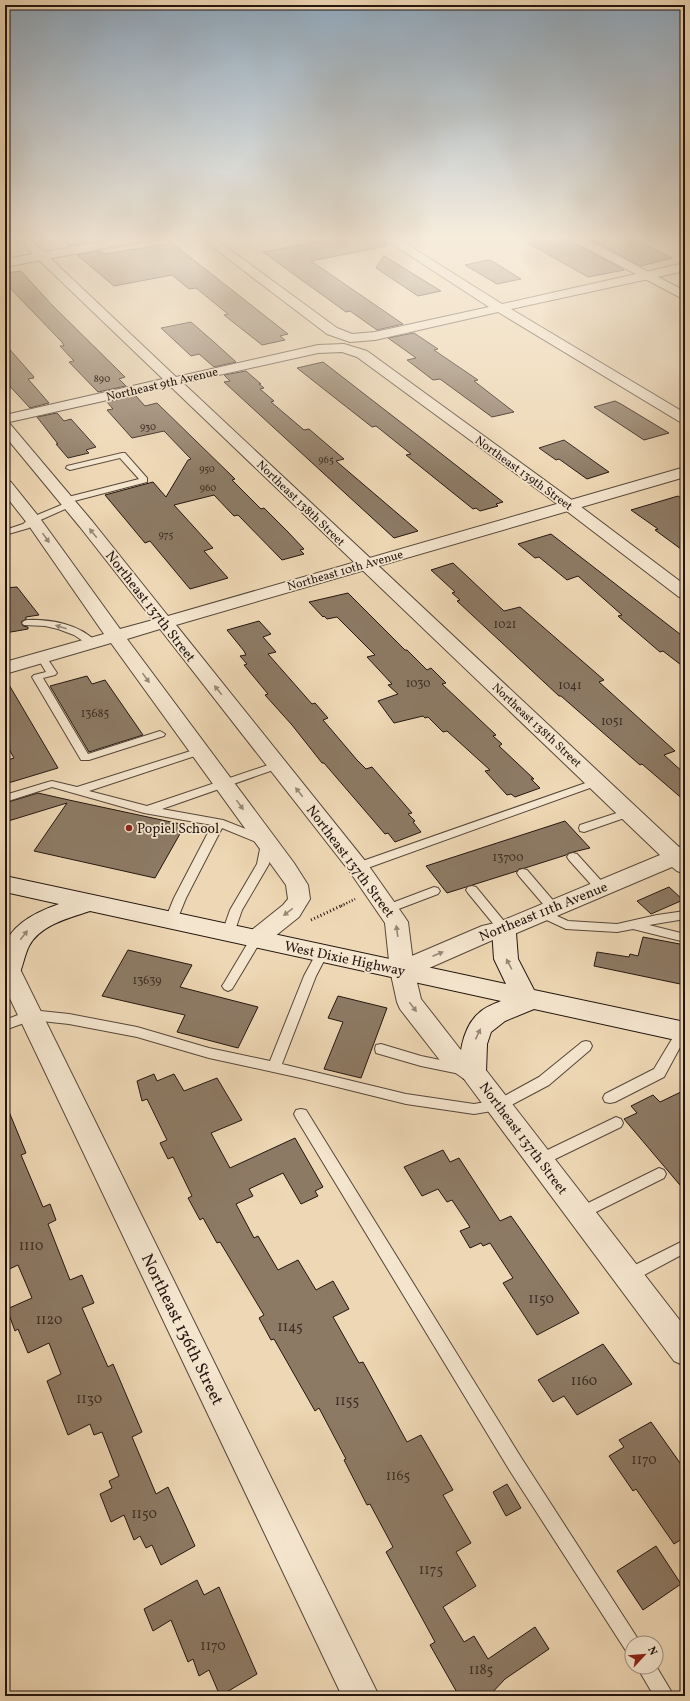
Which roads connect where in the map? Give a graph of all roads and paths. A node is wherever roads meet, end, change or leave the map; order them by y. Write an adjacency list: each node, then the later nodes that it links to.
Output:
1 (106, 317): 6 (street, Northeast 138th Street)
2 (313, 317): 5 (street, Northeast 139th Street)
3 (458, 317): 5 (street, Northeast 9th Avenue)
4 (515, 317): 8 (street)
5 (347, 343): 6 (street, Northeast 9th Avenue); 14 (street, Northeast 139th Street)
6 (174, 382): 7 (street, Northeast 9th Avenue); 17 (street, Northeast 138th Street)
7 (5, 419)
8 (685, 420)
9 (5, 427): 13 (street, Northeast 137th Street)
10 (70, 468): 13 (lane)
11 (685, 472): 14 (street, Northeast 10th Avenue)
12 (5, 485): 15 (street)
13 (69, 504): 15 (lane); 20 (street, Northeast 137th Street, one-way to 13)
14 (570, 506): 17 (street, Northeast 10th Avenue); 18 (street, Northeast 139th Street)
15 (33, 520): 16 (lane); 21 (street, one-way to 21)
16 (5, 533)
17 (365, 564): 20 (street, Northeast 10th Avenue); 28 (street, Northeast 138th Street)
18 (685, 593)
19 (27, 622): 22 (lane, one-way to 19)
20 (164, 622): 21 (street, Northeast 10th Avenue); 27 (street, Northeast 137th Street, one-way to 20)
21 (115, 636): 22 (street, Northeast 10th Avenue); 26 (street, one-way to 26)
22 (92, 643): 23 (street, Northeast 10th Avenue)
23 (42, 657): 24 (street, Northeast 10th Avenue); 25 (lane)
24 (5, 668)
25 (160, 734)
26 (200, 751): 29 (street); 30 (lane)
27 (278, 765): 29 (lane); 39 (street, Northeast 137th Street, one-way to 27)
28 (597, 782): 33 (street, Northeast 138th Street); 39 (lane)
29 (224, 783): 32 (lane); 36 (street, one-way to 36)
30 (77, 791): 31 (lane); 32 (lane)
31 (5, 799)
32 (149, 810): 34 (lane)
33 (629, 813): 35 (lane); 38 (street, Northeast 138th Street)
34 (219, 823): 36 (lane); 50 (lane)
35 (584, 828)
36 (267, 842): 54 (lane); 56 (street, one-way to 56)
37 (573, 858): 42 (lane)
38 (682, 859): 42 (street, Northeast 11th Avenue)
39 (358, 867): 47 (street, Northeast 137th Street)
40 (523, 873): 48 (lane)
41 (5, 884): 46 (street, West Dixie Highway)
42 (601, 888): 48 (street, Northeast 11th Avenue)
43 (472, 890): 53 (lane)
44 (434, 891): 47 (lane)
45 (356, 898): 51 (path)
46 (89, 902): 50 (street, West Dixie Highway); 58 (street, one-way to 46)
47 (388, 910): 59 (street, Northeast 137th Street, one-way to 47)
48 (547, 911): 52 (lane); 53 (street, Northeast 11th Avenue)
49 (685, 914): 52 (lane)
50 (170, 920): 54 (street, West Dixie Highway)
51 (307, 922)
52 (633, 924): 55 (lane)
53 (504, 929): 59 (street, Northeast 11th Avenue, one-way to 53); 61 (street, one-way to 53)
54 (228, 933): 56 (street, West Dixie Highway)
55 (685, 938)
56 (256, 939): 57 (street, West Dixie Highway); 60 (lane)
57 (322, 953): 59 (street, West Dixie Highway); 66 (lane)
58 (7, 967): 62 (street, Northeast 136th Street)
59 (402, 970): 61 (street, West Dixie Highway); 67 (street, Northeast 137th Street, one-way to 67)
60 (228, 986)
61 (528, 998): 63 (street, West Dixie Highway); 67 (street, one-way to 61)
62 (18, 1020): 66 (lane); 80 (street, Northeast 136th Street)
63 (684, 1032): 68 (lane)
64 (586, 1046): 69 (lane)
65 (381, 1049): 67 (lane)
66 (276, 1068): 69 (lane)
67 (474, 1072): 69 (street, Northeast 137th Street)
68 (610, 1098)
69 (499, 1105): 72 (street, Northeast 137th Street)
70 (301, 1114): 78 (lane)
71 (616, 1123): 72 (lane)
72 (540, 1160): 74 (street, Northeast 137th Street)
73 (659, 1174): 74 (lane)
74 (581, 1213): 76 (street, Northeast 137th Street)
75 (685, 1246): 76 (lane)
76 (628, 1276): 77 (street, Northeast 137th Street)
77 (683, 1345)
78 (626, 1635)
79 (651, 1675): 81 (lane)
80 (361, 1696)
81 (665, 1696)

